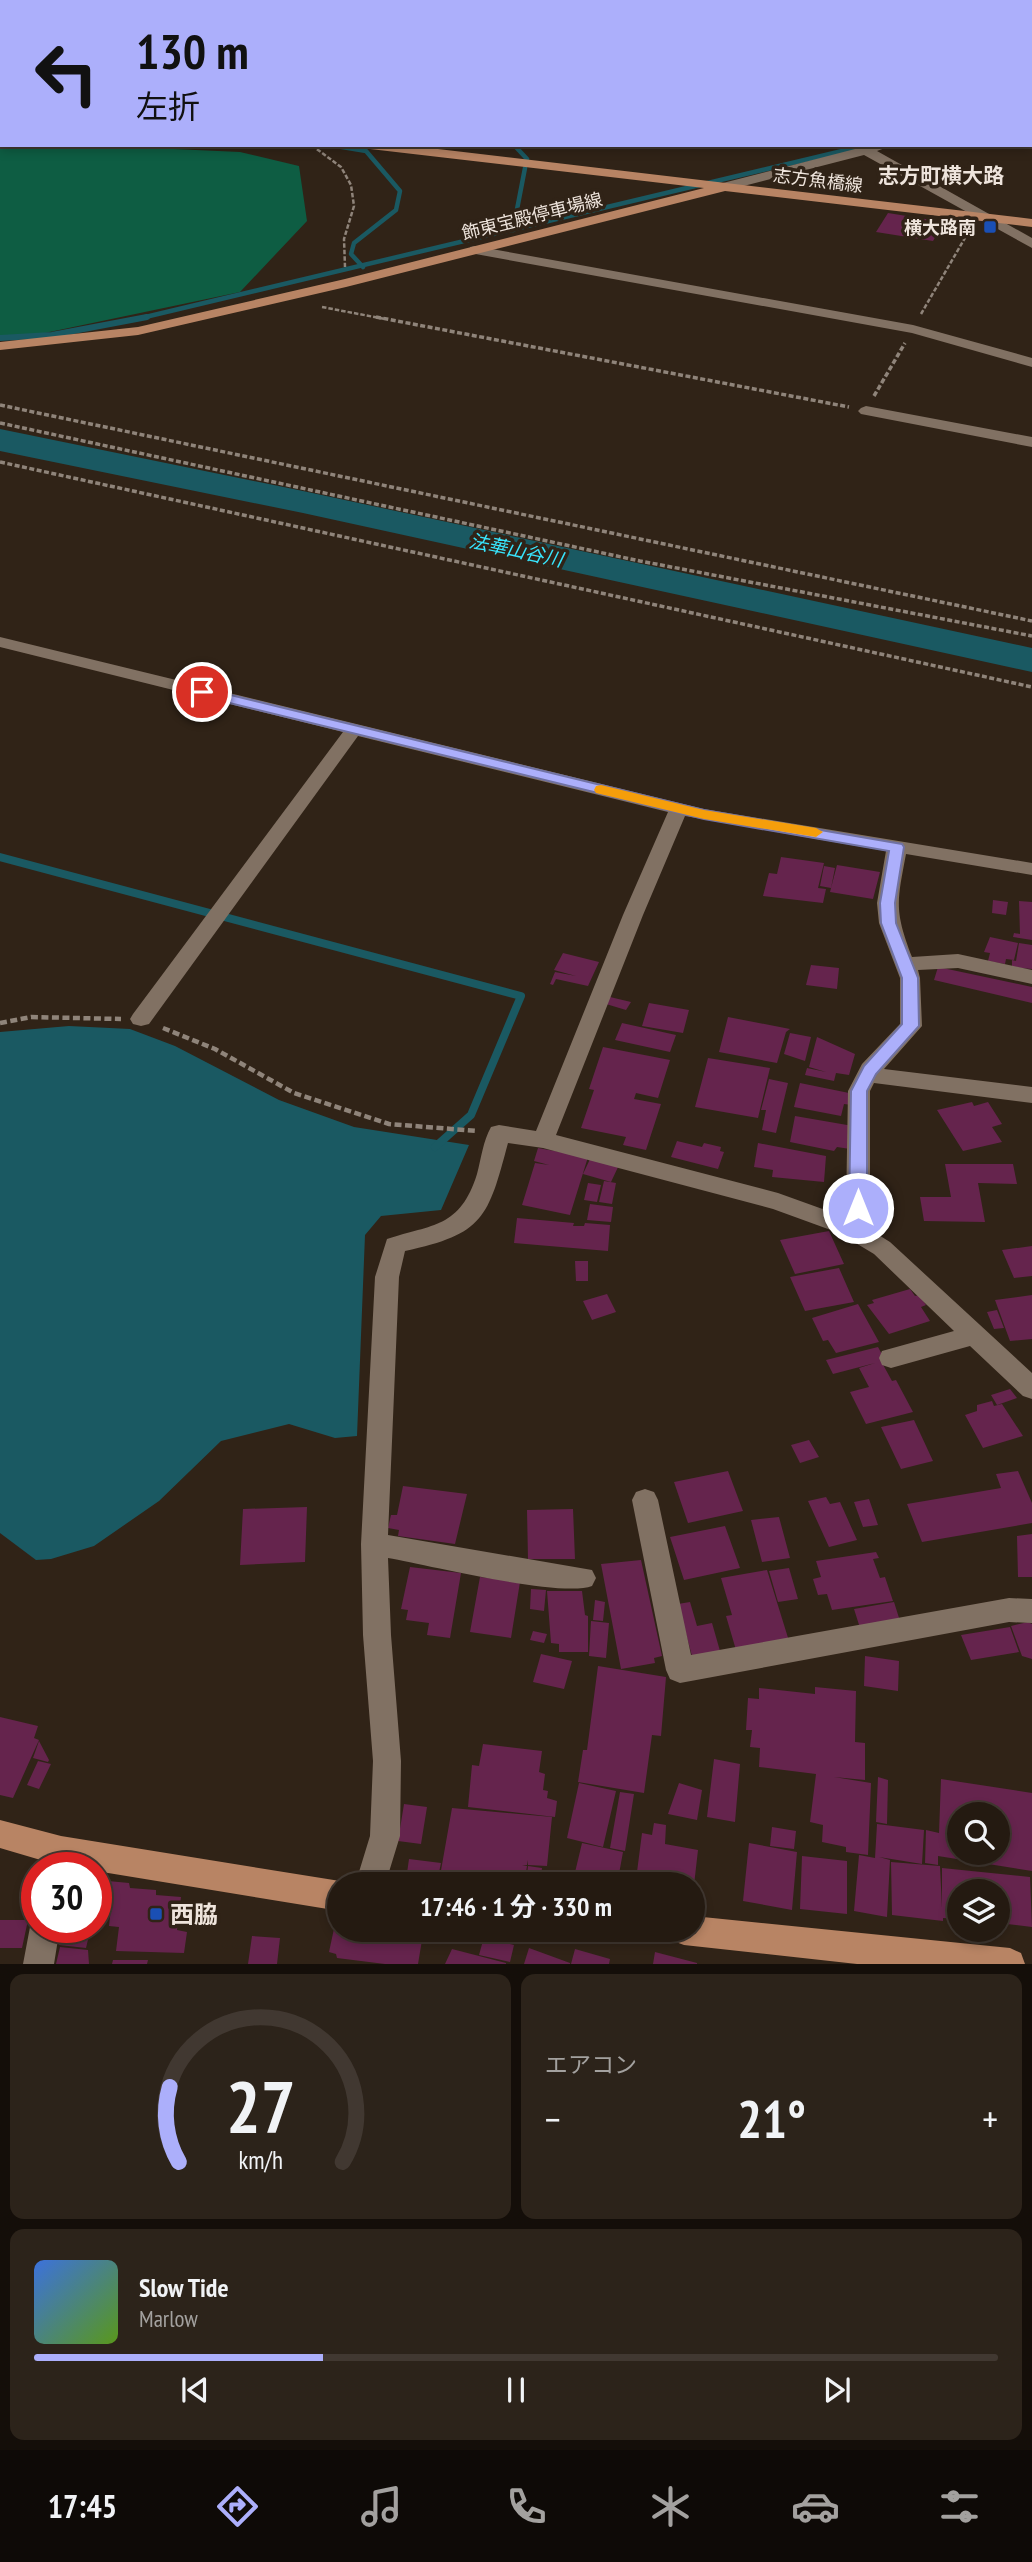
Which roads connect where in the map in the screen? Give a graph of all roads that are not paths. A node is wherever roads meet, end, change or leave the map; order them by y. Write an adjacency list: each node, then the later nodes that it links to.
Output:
1 (387, 147): 3 (main road, 飾東宝殿停車場線)
2 (860, 148): 3 (street); 4 (street)
3 (718, 186): 4 (main road, 志方魚橋線); 7 (main road, 飾東宝殿停車場線)
4 (984, 217): 5 (main road, 志方魚橋線); 6 (street)
5 (1032, 223)
6 (1032, 244)
7 (475, 250): 8 (main road, 飾東宝殿停車場線); 9 (street)
8 (0, 346)
9 (1032, 363)
10 (866, 411): 11 (street)
11 (1032, 442)
12 (0, 642): 13 (street)
13 (354, 729): 14 (street); 19 (street)
14 (679, 809): 15 (street); 22 (street)
15 (897, 847): 16 (street); 17 (street)
16 (1032, 869)
17 (905, 964): 18 (street); 20 (street)
18 (1032, 977)
19 (141, 1019)
20 (870, 1070): 21 (street); 23 (street)
21 (1030, 1100)
22 (543, 1140): 23 (street); 28 (street)
23 (847, 1227): 24 (street)
24 (974, 1335): 25 (street); 26 (street)
25 (891, 1358)
26 (1032, 1389)
27 (645, 1500): 30 (street)
28 (374, 1544): 29 (street); 34 (street)
29 (582, 1578)
30 (1032, 1611)
31 (0, 1834): 32 (main road)
32 (42, 1852)
33 (112, 1866): 35 (main road)
34 (374, 1872)
35 (327, 1894)
36 (705, 1932): 39 (main road)
37 (43, 1943): 38 (street)
38 (38, 1964)
39 (1010, 1964)

